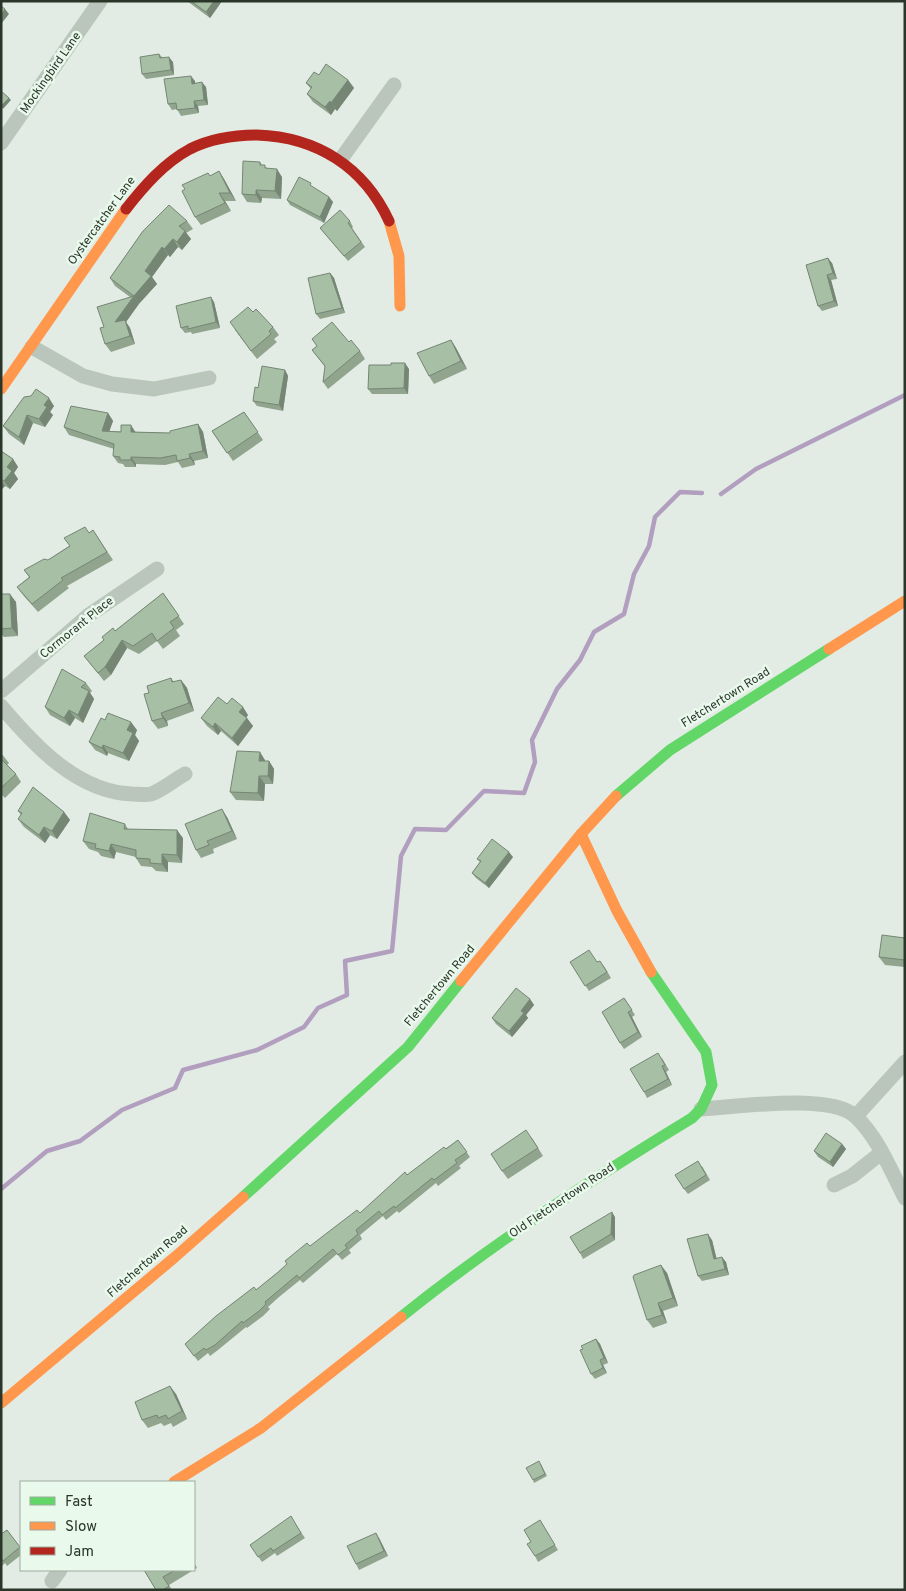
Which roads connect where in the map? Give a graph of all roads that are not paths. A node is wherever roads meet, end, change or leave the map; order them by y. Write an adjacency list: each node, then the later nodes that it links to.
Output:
1 (100, 1): 3 (street, Mockingbird Lane)
2 (394, 85): 4 (street)
3 (1, 143)
4 (341, 159): 5 (street, Oystercatcher Lane); 6 (street, Oystercatcher Lane)
5 (400, 306)
6 (32, 347): 7 (street); 8 (street, Oystercatcher Lane)
7 (209, 378)
8 (1, 389)
9 (157, 569): 11 (street, Cormorant Place)
10 (905, 601): 14 (street, Fletchertown Road)
11 (1, 691)
12 (1, 706): 13 (street)
13 (185, 774)
14 (581, 834): 16 (street, Old Fletchertown Road); 21 (street, Fletchertown Road)
15 (905, 1062): 17 (street)
16 (701, 1110): 17 (street); 22 (street, Old Fletchertown Road)
17 (856, 1116): 18 (street)
18 (881, 1153): 19 (street); 20 (street)
19 (834, 1184)
20 (905, 1198)
21 (1, 1403)
22 (176, 1481)

